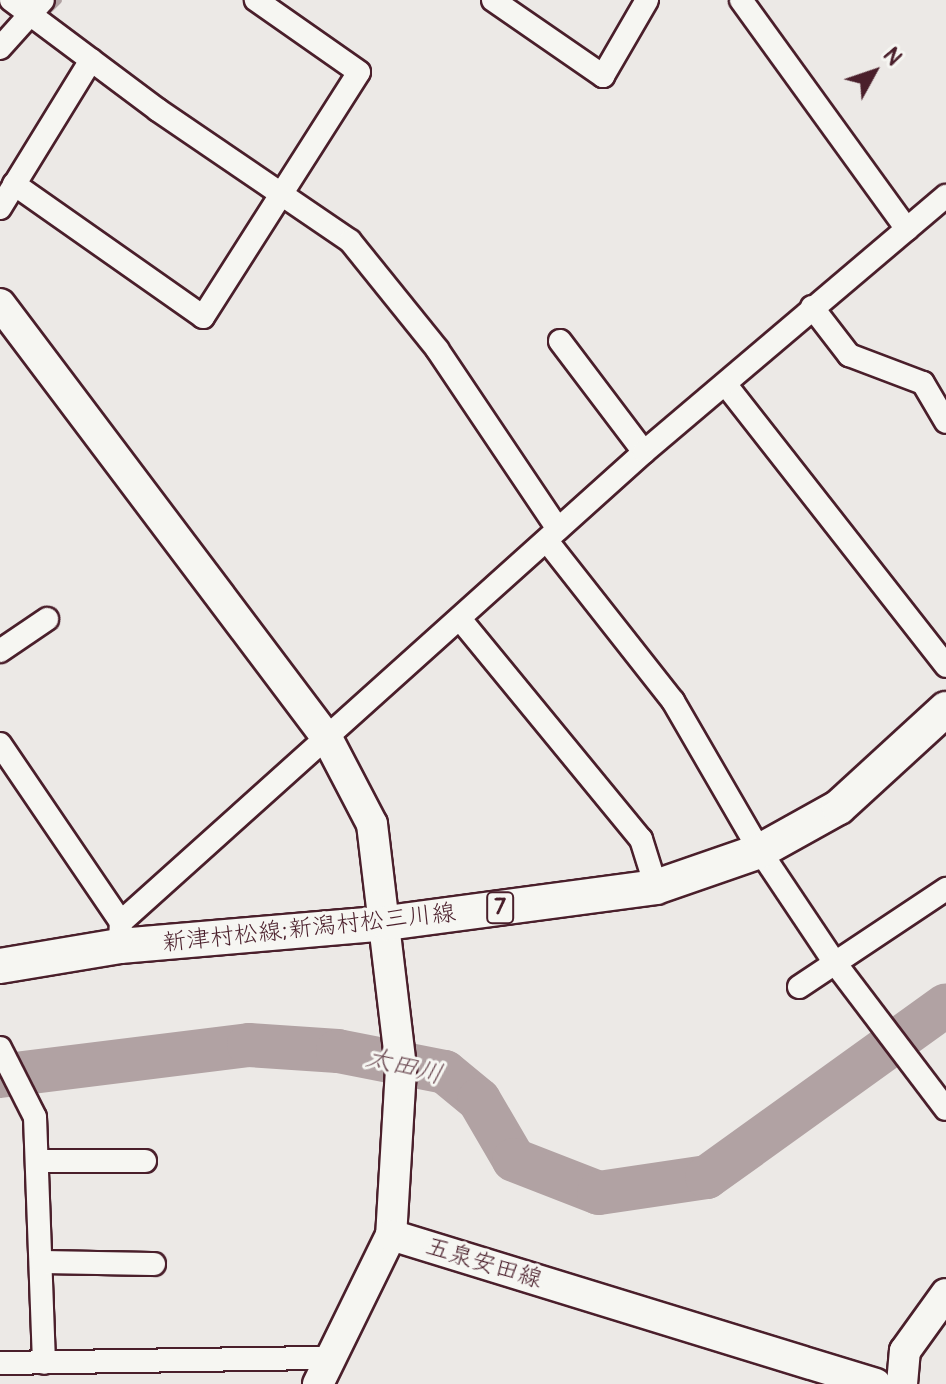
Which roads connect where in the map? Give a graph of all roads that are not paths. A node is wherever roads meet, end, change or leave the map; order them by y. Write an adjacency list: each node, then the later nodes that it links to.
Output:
1 (11, 0): 6 (street)
2 (256, 0): 10 (street)
3 (493, 0): 4 (street)
4 (647, 0)
5 (741, 0): 13 (street)
6 (37, 7): 7 (street); 8 (street)
7 (0, 48)
8 (91, 60): 9 (street); 10 (street)
9 (14, 184): 10 (street); 12 (street)
10 (282, 191): 20 (street)
11 (946, 196): 13 (street)
12 (0, 208)
13 (907, 229): 15 (street)
14 (0, 304): 26 (street)
15 (812, 307): 17 (street); 18 (street)
16 (560, 341): 19 (street)
17 (726, 385): 19 (street); 24 (street)
18 (946, 422)
19 (644, 452): 20 (street)
20 (552, 535): 22 (street); 28 (street)
21 (47, 619): 23 (street)
22 (460, 619): 26 (street); 29 (street)
23 (0, 651)
24 (946, 666)
25 (946, 709): 28 (main road, 新津村松線;新潟村松三川線 / 7)
26 (327, 738): 31 (street); 32 (street)
27 (0, 744): 32 (street)
28 (760, 851): 29 (main road, 新津村松線;新潟村松三川線 / 7); 34 (street)
29 (656, 887): 31 (main road, 新津村松線;新潟村松三川線 / 7)
30 (946, 889): 34 (street)
31 (387, 923): 32 (main road, 新津村松線;新潟村松三川線 / 7); 40 (street)
32 (121, 934): 33 (main road, 新津村松線;新潟村松三川線 / 7)
33 (0, 966)
34 (840, 970): 35 (street); 37 (street)
35 (799, 987)
36 (0, 1048): 38 (street)
37 (940, 1100)
38 (37, 1161): 39 (street); 41 (street)
39 (145, 1161)
40 (391, 1235): 44 (street); 48 (street, 五泉安田線)
41 (41, 1262): 42 (street); 46 (street)
42 (154, 1264)
43 (946, 1294): 49 (street)
44 (333, 1358): 46 (street); 47 (street)
45 (0, 1363): 46 (street)
46 (44, 1363)
47 (318, 1384)
48 (876, 1384)
49 (902, 1384)

